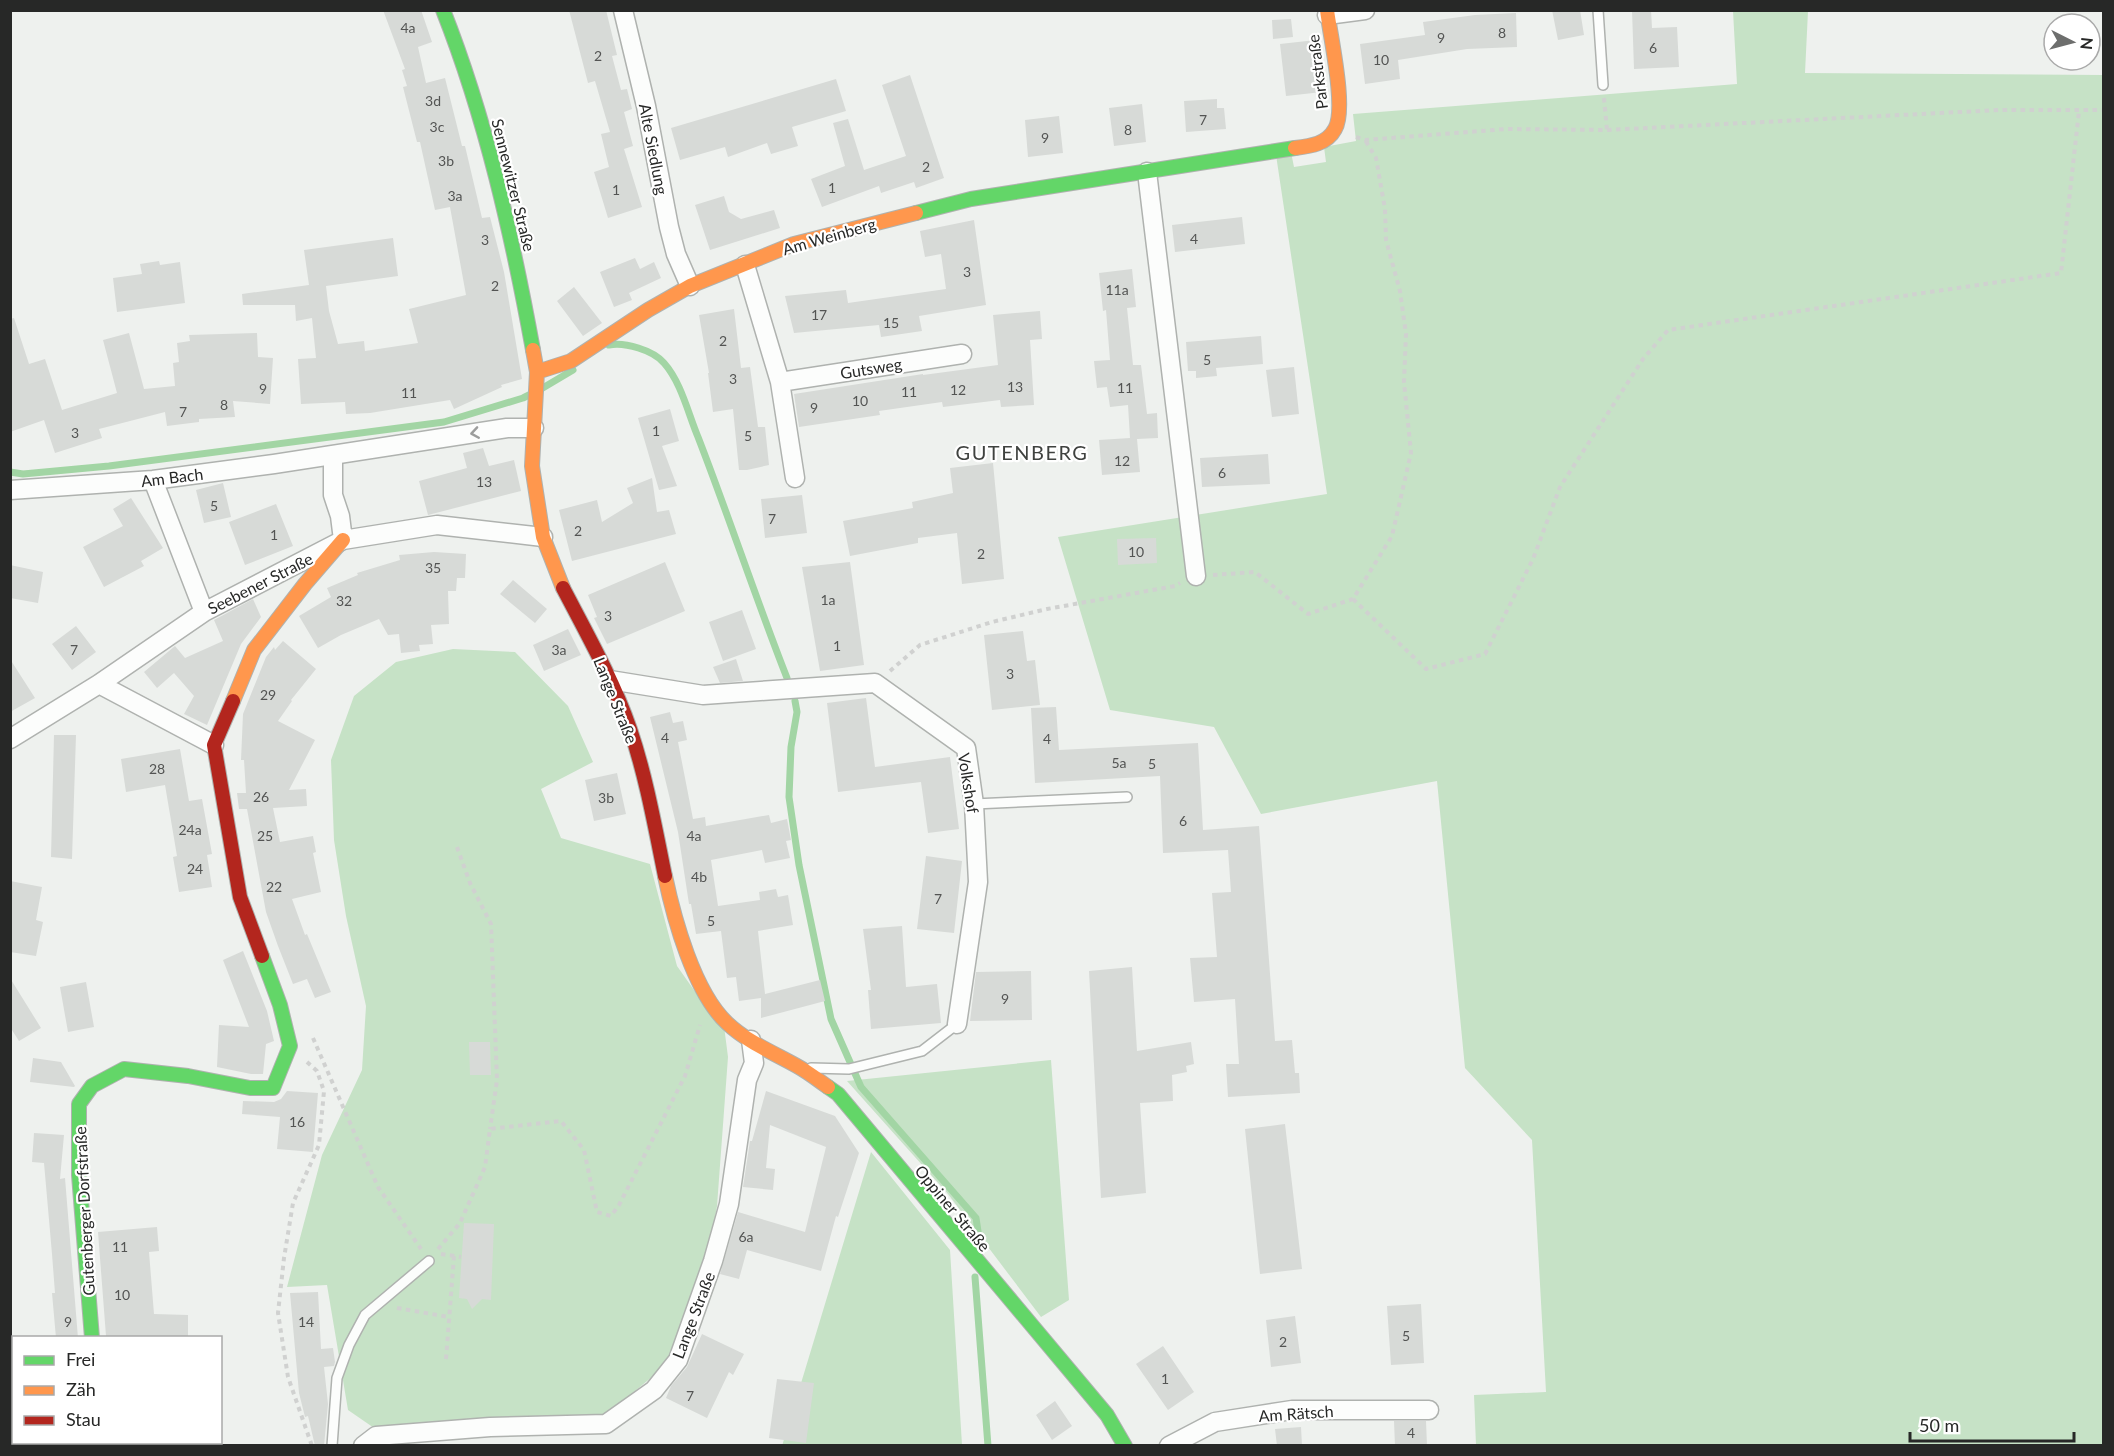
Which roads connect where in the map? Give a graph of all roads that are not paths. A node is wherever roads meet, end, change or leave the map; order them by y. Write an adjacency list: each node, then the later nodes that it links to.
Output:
1 (443, 10): 12 (street, Sennewitzer Straße)
2 (623, 10): 10 (street, Alte Siedlung)
3 (1365, 10): 5 (street)
4 (1598, 10): 6 (lane)
5 (1327, 13): 7 (street, Parkstraße)
6 (1603, 85)
7 (1336, 129): 8 (street, Am Weinberg)
8 (1147, 172): 9 (street, Am Weinberg); 21 (street)
9 (745, 264): 10 (street, Am Weinberg); 13 (street)
10 (690, 286): 12 (street, Am Weinberg)
11 (963, 354): 13 (street, Gutsweg)
12 (536, 379): 14 (street, Lange Straße)
13 (780, 382): 16 (street)
14 (534, 421): 15 (street, Am Bach, one-way to 15); 19 (street, Lange Straße)
15 (333, 455): 17 (street, Am Bach); 20 (street)
16 (795, 478)
17 (153, 480): 18 (street, Am Bach); 22 (street)
18 (10, 490)
19 (543, 537): 20 (street, Seebener Straße); 23 (street, Lange Straße)
20 (343, 540): 22 (street, Seebener Straße); 26 (street)
21 (1196, 576)
22 (204, 612): 24 (street, Seebener Straße)
23 (610, 680): 28 (street, Volkshof); 29 (street, Lange Straße)
24 (99, 684): 25 (street, Seebener Straße); 26 (street)
25 (10, 739)
26 (214, 745): 34 (street, Gutenberger Dorfstraße)
27 (1127, 796): 28 (lane)
28 (974, 804): 30 (street, Volkshof)
29 (727, 1023): 31 (street, Oppiner Straße)
30 (957, 1024): 32 (lane, Volkshof)
31 (751, 1040): 32 (street, Oppiner Straße); 37 (street, Lange Straße)
32 (800, 1067): 38 (street, Oppiner Straße)
33 (429, 1261): 36 (lane)
34 (92, 1336)
35 (1429, 1410): 39 (street, Am Rätsch)
36 (332, 1446)
37 (363, 1446)
38 (1125, 1446)
39 (1169, 1446)

